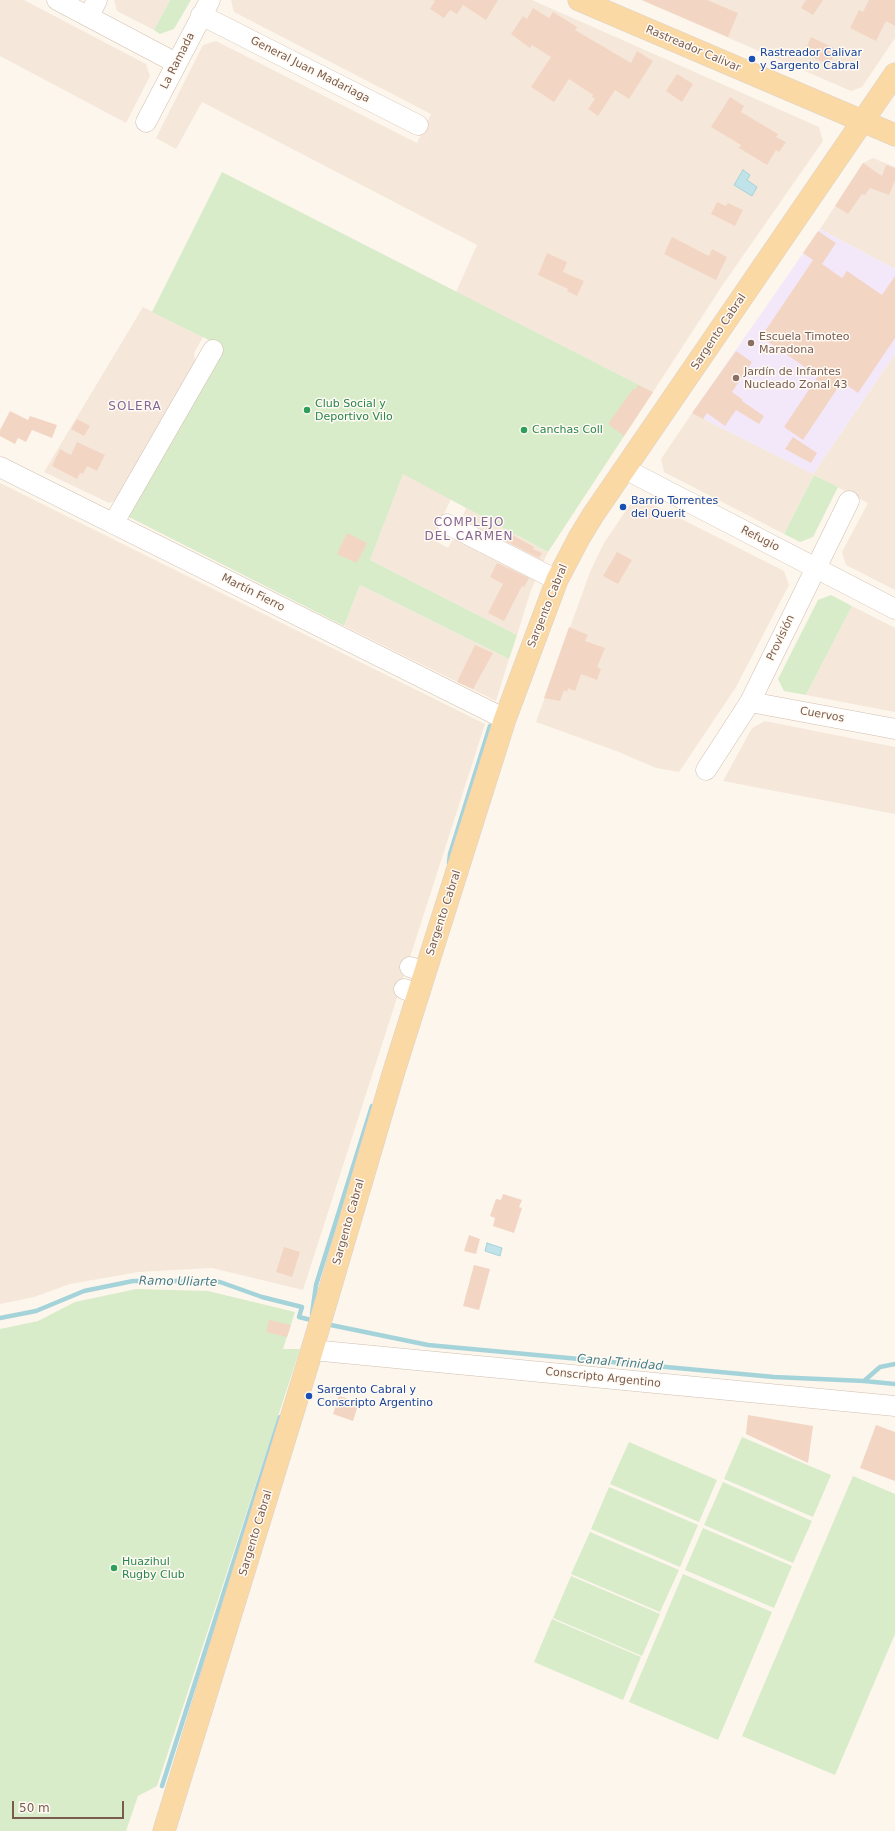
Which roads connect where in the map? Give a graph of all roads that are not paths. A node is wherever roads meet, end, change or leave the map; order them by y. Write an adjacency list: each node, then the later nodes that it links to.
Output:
1 (57, 0): 4 (street)
2 (579, 0): 7 (main road, Rastreador Calivar)
3 (206, 7): 5 (street, La Ramada); 9 (street, General Juan Madariaga)
4 (93, 8): 5 (street)
5 (176, 63): 8 (street, La Ramada)
6 (895, 74): 7 (main road, Sargento Cabral)
7 (862, 121): 10 (main road, Rastreador Calivar); 13 (main road, Sargento Cabral)
8 (146, 122)
9 (418, 124)
10 (895, 135)
11 (213, 350): 15 (street)
12 (0, 467): 15 (street, Martín Fierro)
13 (625, 469): 17 (street, Refugio); 18 (main road, Sargento Cabral)
14 (849, 501): 17 (street, Provisión)
15 (114, 524): 21 (street, Martín Fierro)
16 (447, 524): 18 (street)
17 (816, 568): 19 (street, Refugio); 20 (street, Provisión)
18 (557, 580): 21 (main road, Sargento Cabral)
19 (895, 609)
20 (750, 702): 22 (street, Cuervos); 23 (street, Provisión)
21 (505, 719): 24 (main road, Sargento Cabral)
22 (895, 729)
23 (706, 770)
24 (312, 1350): 25 (street, Conscripto Argentino); 26 (main road, Sargento Cabral)
25 (895, 1406)
26 (164, 1831)

